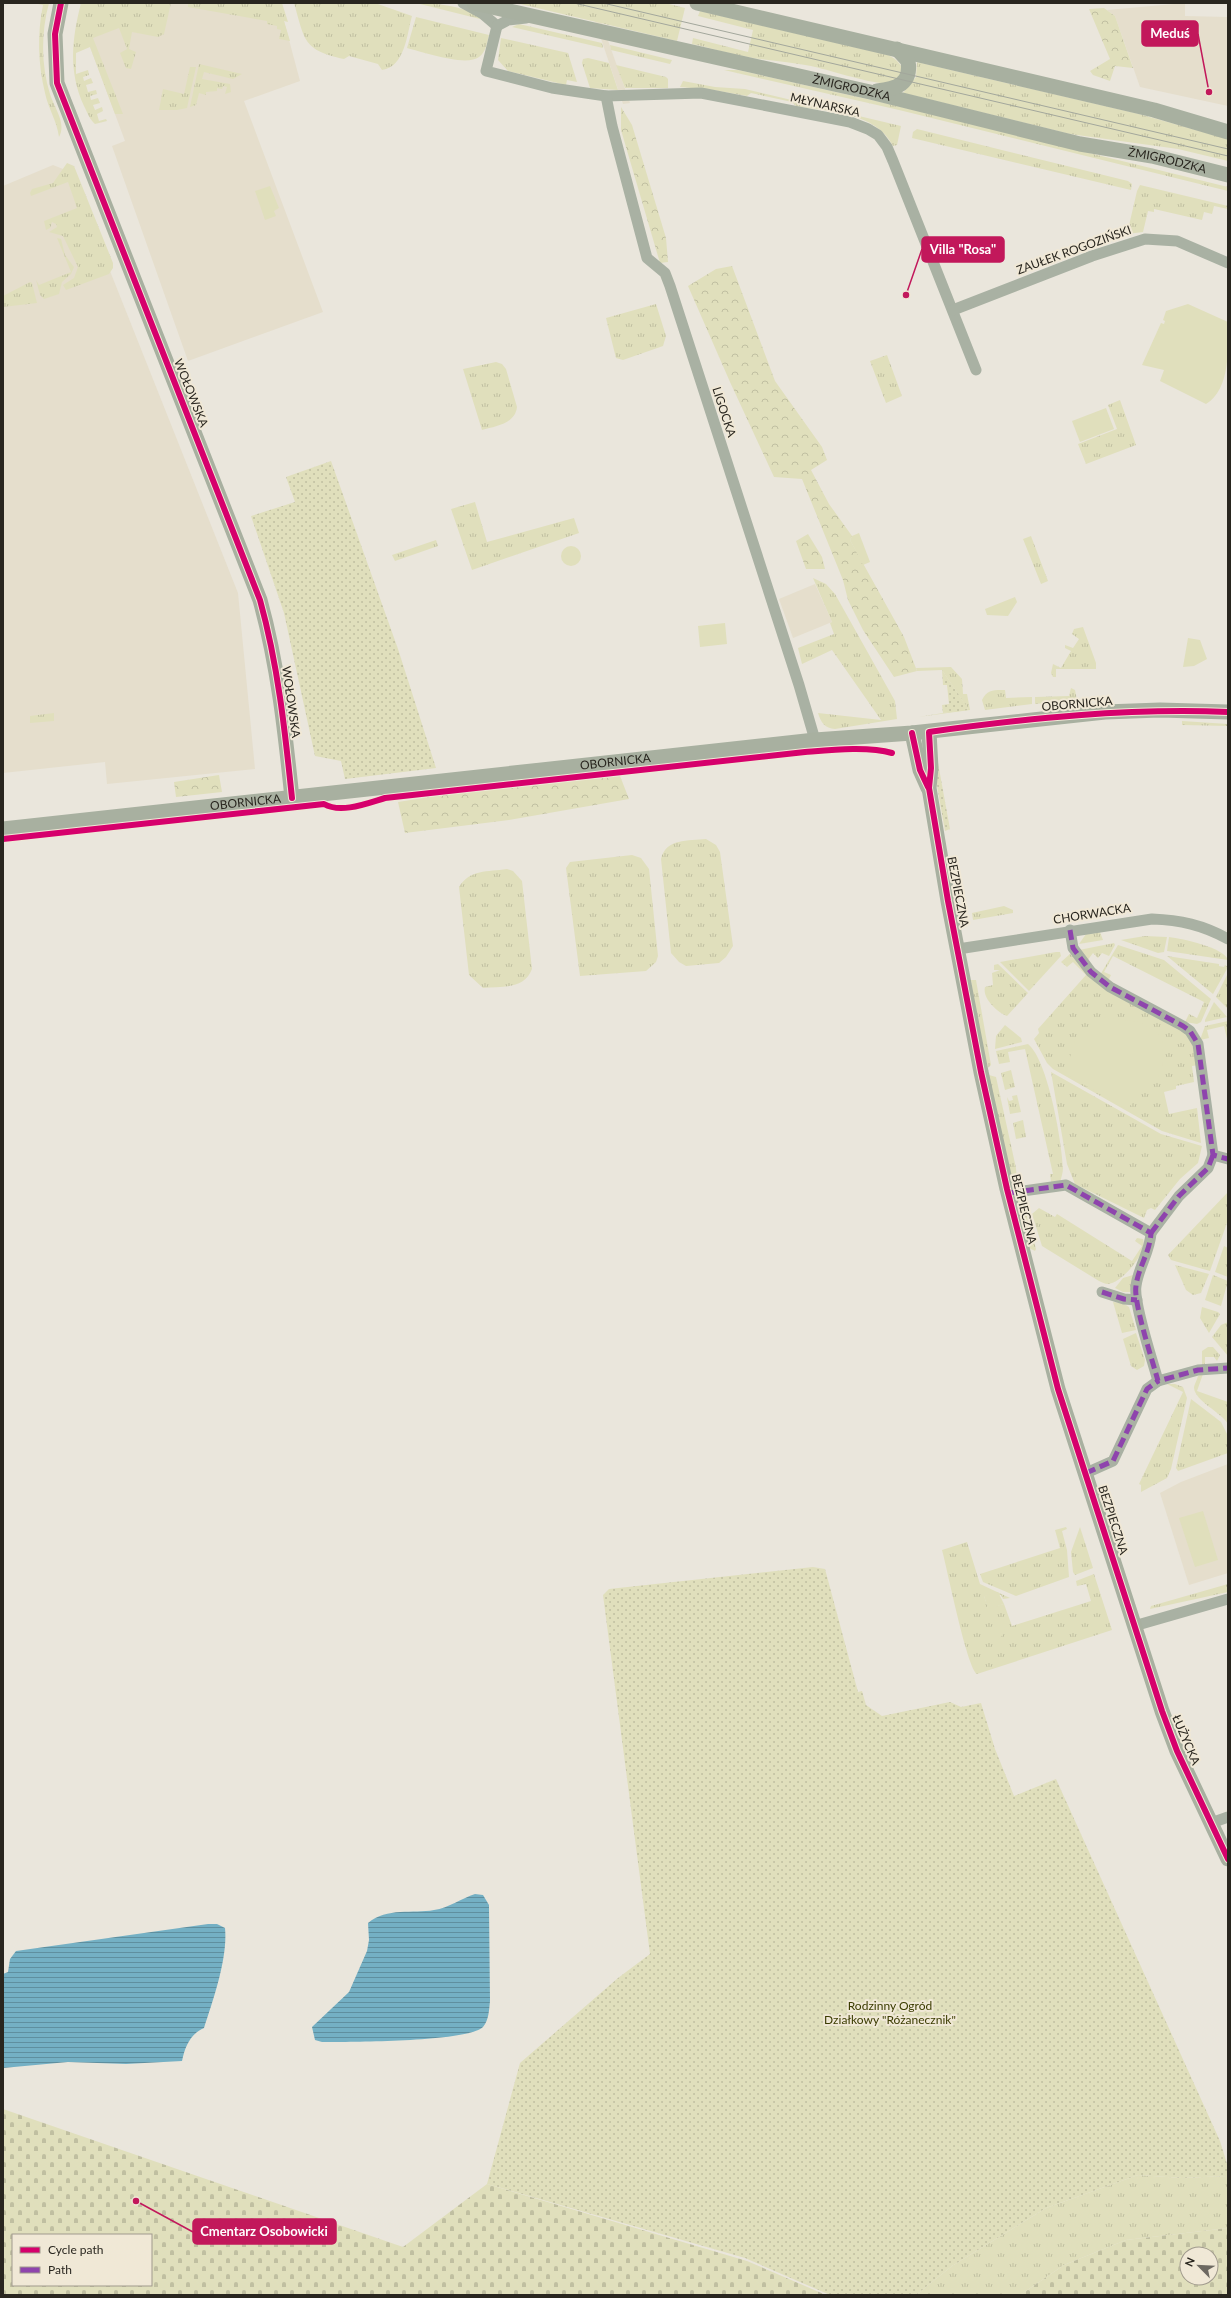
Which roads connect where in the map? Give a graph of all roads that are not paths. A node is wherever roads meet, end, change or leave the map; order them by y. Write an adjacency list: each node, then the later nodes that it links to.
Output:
1 (61, 3): 20 (main road, WOŁOWSKA)
2 (463, 3): 6 (street)
3 (474, 3): 5 (main road, ŻMIGRODZKA)
4 (697, 3): 7 (main road)
5 (535, 17): 6 (street); 8 (main road, ŻMIGRODZKA)
6 (497, 26): 9 (street, MŁYNARSKA)
7 (896, 49): 8 (main road); 10 (main road)
8 (870, 92): 11 (main road, ŻMIGRODZKA)
9 (606, 96): 13 (street, MŁYNARSKA); 18 (street, LIGOCKA)
10 (1228, 132)
11 (1228, 175)
12 (1228, 263): 13 (street, ZAUŁEK ROGOZIŃSKI)
13 (953, 310): 14 (street, MŁYNARSKA)
14 (976, 370)
15 (1228, 712): 16 (main road, OBORNICKA)
16 (929, 732): 17 (main road, OBORNICKA); 19 (main road, BEZPIECZNA)
17 (912, 733): 18 (main road, OBORNICKA); 19 (main road, BEZPIECZNA)
18 (815, 740): 20 (main road, OBORNICKA)
19 (928, 788): 24 (main road, BEZPIECZNA)
20 (292, 798): 21 (main road, OBORNICKA)
21 (3, 829)
22 (1070, 930): 23 (street, CHORWACKA); 24 (street, CHORWACKA); 25 (street)
23 (1228, 939)
24 (958, 949): 27 (main road, BEZPIECZNA)
25 (1213, 1155): 26 (street); 28 (street)
26 (1228, 1159)
27 (1009, 1193): 28 (street); 33 (main road, BEZPIECZNA)
28 (1151, 1233): 30 (street)
29 (1102, 1292): 30 (street)
30 (1137, 1300): 32 (street)
31 (1228, 1368): 32 (street)
32 (1158, 1381): 33 (street)
33 (1086, 1473): 35 (main road, BEZPIECZNA)
34 (1228, 1599): 35 (street)
35 (1134, 1626): 37 (main road, ŁUŻYCKA)
36 (1228, 1817): 37 (street)
37 (1211, 1823): 38 (main road, ŁUŻYCKA)
38 (1228, 1859)

